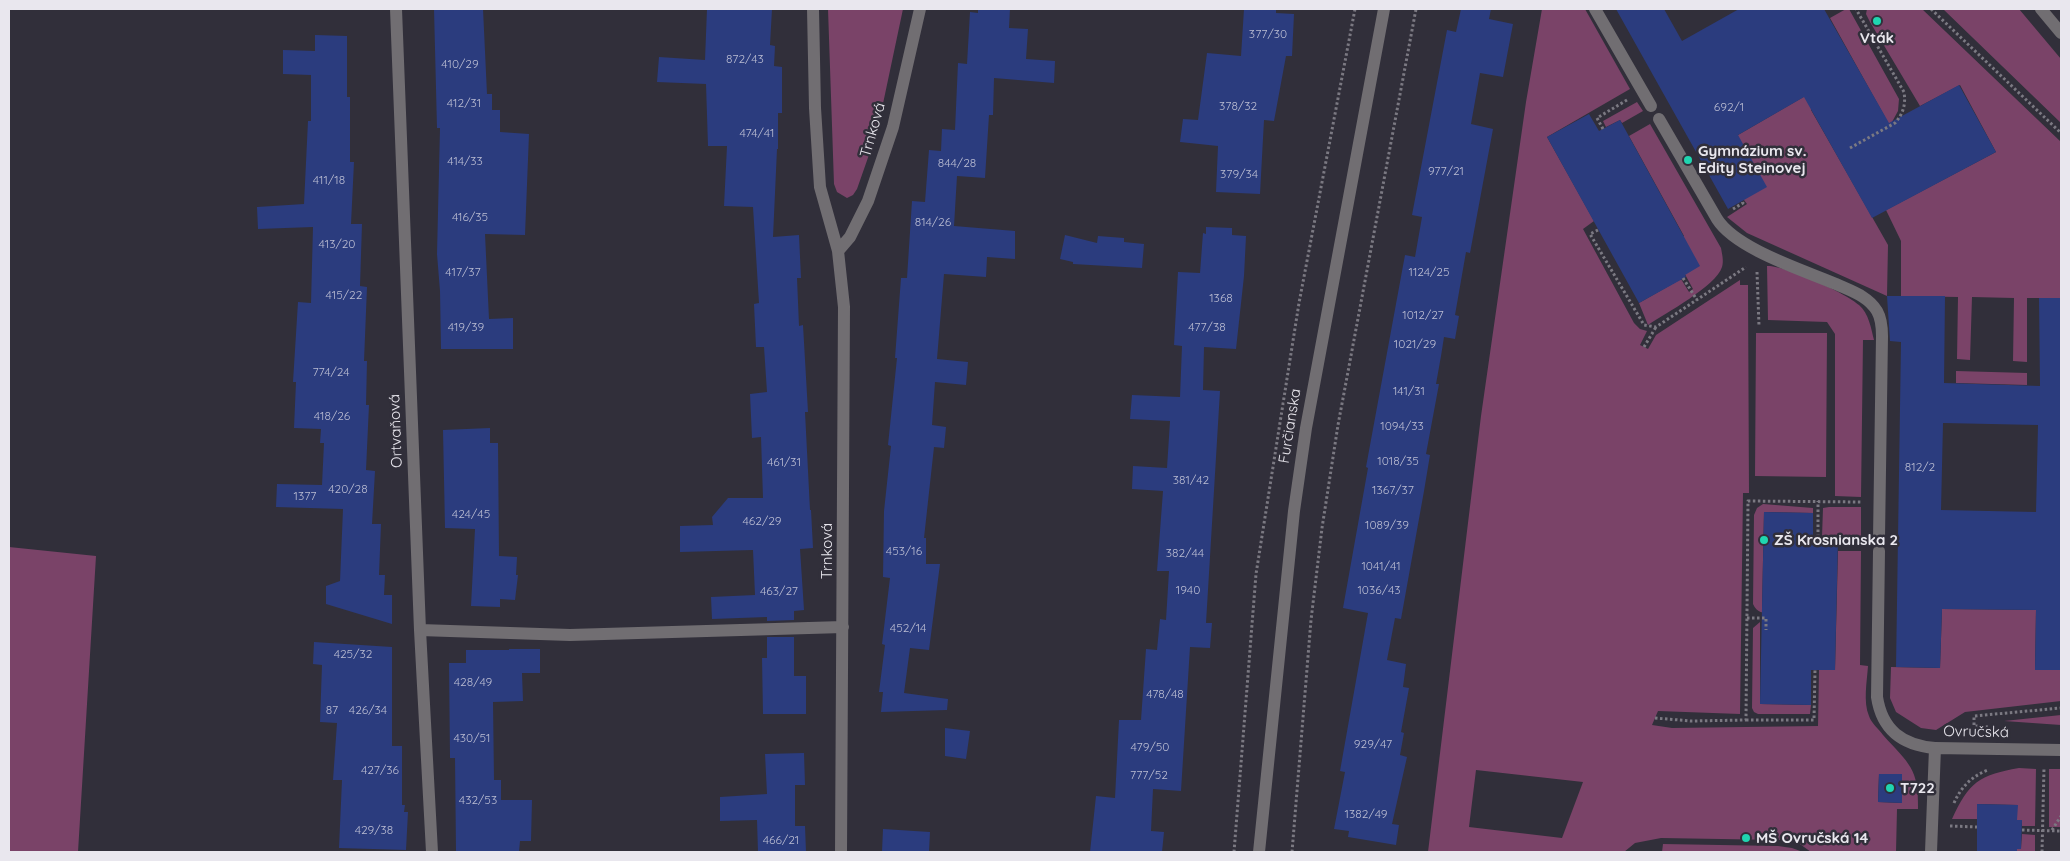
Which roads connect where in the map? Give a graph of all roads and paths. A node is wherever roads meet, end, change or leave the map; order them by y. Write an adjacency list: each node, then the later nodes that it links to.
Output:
1 (396, 9): 34 (street, Ortvaňová)
2 (813, 9): 20 (street, Trnková)
3 (920, 9): 20 (street, Trnková)
4 (1384, 9): 55 (street, Furčianska)
5 (1416, 9): 56 (path)
6 (1595, 9): 12 (street)
7 (1856, 9): 16 (path)
8 (1931, 9): 15 (path)
9 (2041, 9): 10 (street)
10 (2061, 33)
11 (1626, 100): 14 (path)
12 (1651, 106)
13 (1659, 119): 21 (street)
14 (1603, 129)
15 (2061, 133)
16 (1850, 148)
17 (1742, 201): 18 (path)
18 (1732, 210)
19 (1598, 230): 25 (path)
20 (838, 251): 33 (street, Trnková)
21 (1761, 257): 23 (path); 24 (path); 30 (street)
22 (1683, 278): 23 (path)
23 (1697, 300): 25 (path)
24 (1759, 326)
25 (1656, 327): 26 (path)
26 (1644, 347)
27 (1818, 501): 28 (path); 29 (path); 32 (path)
28 (1862, 502)
29 (1818, 537)
30 (1879, 538)
31 (1879, 551): 41 (street)
32 (1747, 618): 35 (path); 39 (path)
33 (843, 627): 34 (street); 54 (street, Trnková)
34 (420, 630): 53 (street, Ortvaňová)
35 (1766, 630)
36 (1815, 670): 39 (path)
37 (2061, 708): 40 (path)
38 (1655, 718): 39 (path)
39 (1746, 720)
40 (1993, 727)
41 (1935, 748): 42 (street, Ovručská); 57 (street, Ovručská)
42 (2061, 750)
43 (2044, 764): 50 (path)
44 (1996, 766): 45 (path)
45 (1951, 809)
46 (2061, 816): 51 (path)
47 (1947, 818): 48 (path)
48 (1977, 827)
49 (2022, 830): 50 (path)
50 (2042, 830): 51 (path); 58 (path)
51 (2051, 831): 52 (path)
52 (2061, 831)
53 (432, 852)
54 (841, 852)
55 (1258, 852)
56 (1292, 852)
57 (1931, 852)
58 (2042, 852)

